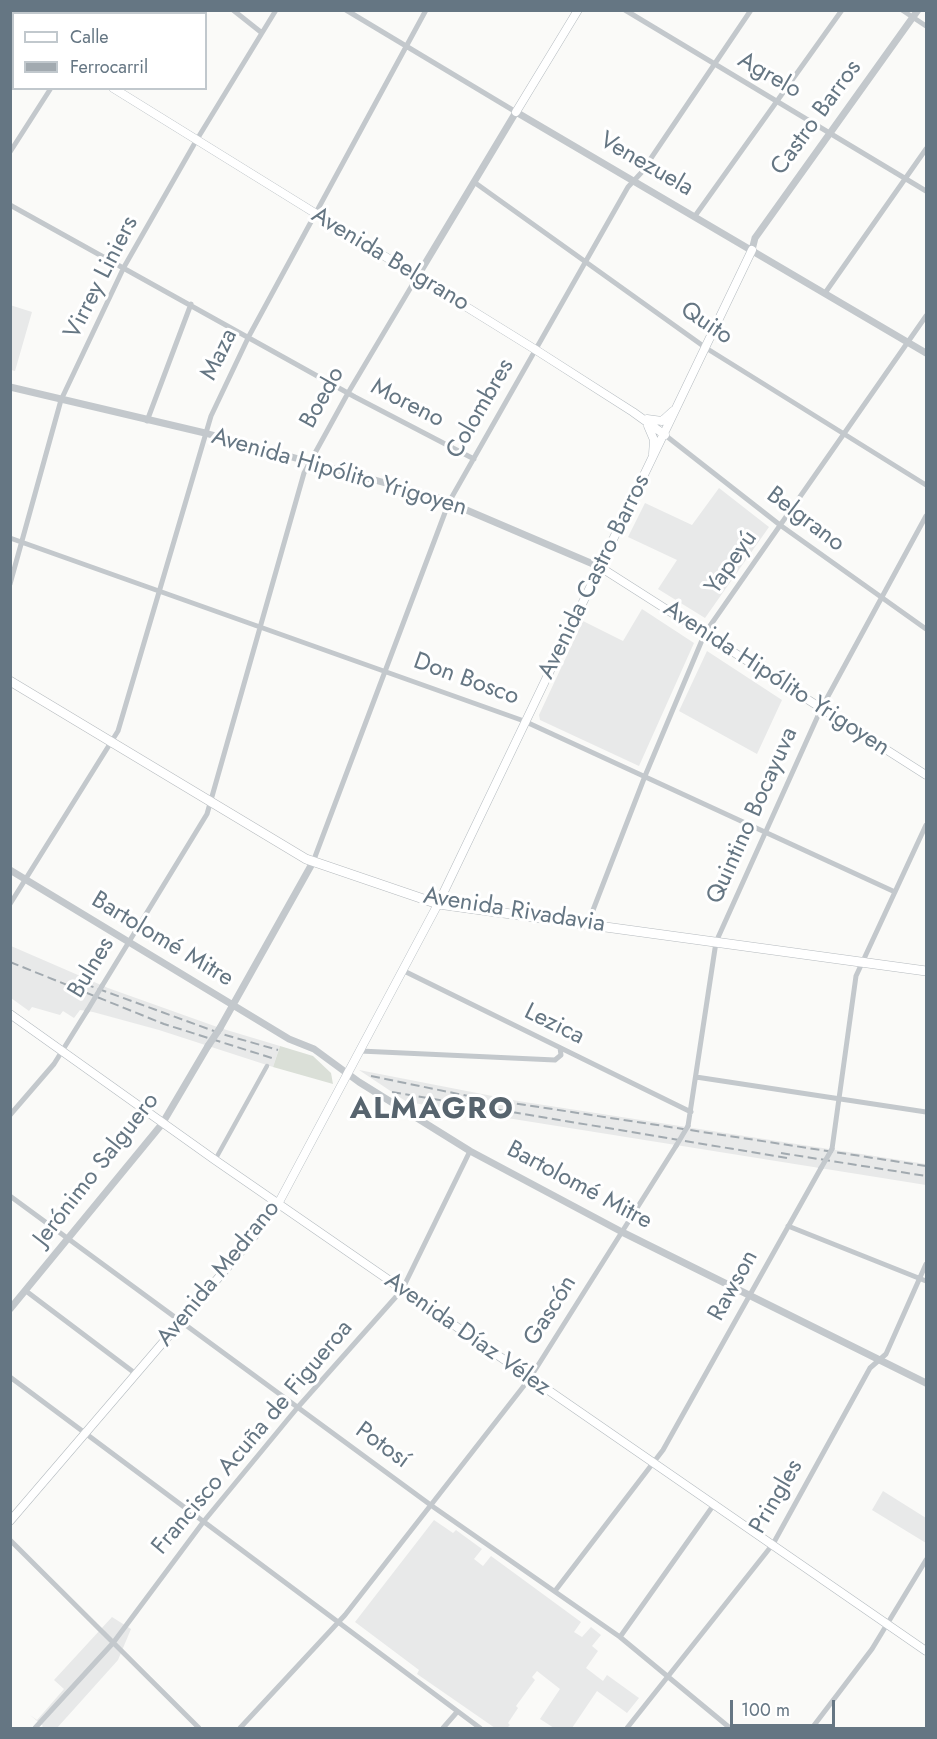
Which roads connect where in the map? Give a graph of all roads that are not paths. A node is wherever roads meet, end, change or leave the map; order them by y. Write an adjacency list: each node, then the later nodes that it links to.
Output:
1 (233, 10): 13 (street)
2 (276, 10): 13 (street, Virrey Liniers)
3 (346, 10): 14 (street, Venezuela)
4 (426, 10): 14 (street, Maza)
5 (578, 10): 19 (main road)
6 (625, 10): 15 (street, Agrelo)
7 (751, 10): 15 (street, Colombres)
8 (842, 10): 18 (street)
9 (902, 10): 11 (street)
10 (918, 10): 11 (street, Castro Barros)
11 (914, 18): 12 (street); 20 (street, Castro Barros)
12 (927, 26)
13 (262, 33): 21 (street, Virrey Liniers)
14 (406, 47): 19 (street, Venezuela); 29 (street, Maza)
15 (714, 65): 18 (street, Agrelo); 25 (street, Colombres)
16 (50, 90): 23 (street)
17 (116, 90): 21 (main road, Avenida Belgrano)
18 (777, 101): 20 (street, Agrelo); 30 (street)
19 (516, 112): 25 (street, Venezuela); 26 (street, Boedo)
20 (831, 134): 24 (street, Agrelo); 31 (street, Castro Barros)
21 (196, 141): 29 (main road, Avenida Belgrano); 33 (street, Virrey Liniers)
22 (927, 149): 24 (street)
23 (10, 153)
24 (906, 178): 27 (street, Agrelo); 35 (street)
25 (634, 181): 30 (street, Venezuela); 32 (street, Colombres)
26 (474, 182): 32 (street, Quito); 34 (street, Boedo)
27 (927, 191)
28 (10, 206): 33 (street, Moreno)
29 (315, 215): 34 (main road, Avenida Belgrano); 38 (street, Maza)
30 (694, 216): 31 (street, Venezuela)
31 (752, 250): 35 (street, Venezuela); 40 (main road, Avenida Castro Barros)
32 (586, 262): 40 (street, Quito); 41 (street, Colombres)
33 (124, 267): 36 (street, Moreno); 45 (street, Virrey Liniers)
34 (417, 277): 41 (main road, Avenida Belgrano); 44 (street, Boedo)
35 (825, 293): 39 (street, Venezuela)
36 (191, 304): 38 (street, Moreno); 49 (street)
37 (927, 316): 39 (street, Yapeyú)
38 (249, 336): 44 (street, Moreno); 50 (street, Maza)
39 (908, 342): 42 (street, Venezuela); 51 (street, Yapeyú)
40 (706, 348): 46 (main road, Avenida Castro Barros); 51 (street, Quito)
41 (536, 350): 47 (main road, Avenida Belgrano); 53 (street, Colombres)
42 (927, 353)
43 (10, 387): 45 (street, Avenida Hipólito Yrigoyen)
44 (348, 393): 53 (street, Moreno); 54 (street, Boedo)
45 (61, 400): 49 (street, Avenida Hipólito Yrigoyen); 61 (street, Virrey Liniers)
46 (681, 400): 47 (main road); 52 (main road, Avenida Castro Barros)
47 (633, 412): 48 (main road, Avenida Belgrano)
48 (644, 420): 52 (main road, Avenida Belgrano); 55 (main road)
49 (147, 421): 50 (street, Avenida Hipólito Yrigoyen)
50 (205, 433): 54 (street, Avenida Hipólito Yrigoyen); 64 (street, Maza)
51 (844, 433): 56 (street, Quito); 59 (street, Yapeyú)
52 (665, 435): 55 (main road, Avenida Castro Barros); 59 (street, Belgrano)
53 (474, 459): 57 (street, Colombres)
54 (310, 462): 57 (street, Avenida Hipólito Yrigoyen); 66 (street, Boedo)
55 (649, 468): 62 (main road, Avenida Castro Barros)
56 (927, 485)
57 (449, 502): 62 (street, Avenida Hipólito Yrigoyen); 69 (street, Colombres)
58 (927, 516): 65 (street, Quintino Bocayuva)
59 (780, 525): 65 (street, Belgrano); 68 (street, Yapeyú)
60 (10, 538): 61 (street, Don Bosco)
61 (22, 542): 63 (street, Virrey Liniers); 64 (street, Don Bosco)
62 (600, 567): 68 (main road, Avenida Hipólito Yrigoyen); 72 (main road, Avenida Castro Barros)
63 (10, 585)
64 (160, 591): 66 (street, Don Bosco); 73 (street, Maza)
65 (881, 600): 67 (street, Belgrano); 71 (street, Quintino Bocayuva)
66 (260, 626): 69 (street, Don Bosco); 76 (street, Boedo)
67 (927, 629)
68 (705, 633): 71 (main road, Avenida Hipólito Yrigoyen); 75 (street, Yapeyú)
69 (387, 670): 72 (street, Don Bosco); 79 (street, Colombres)
70 (10, 681): 73 (main road, Avenida Rivadavia)
71 (821, 709): 74 (main road, Avenida Hipólito Yrigoyen); 78 (street, Quintino Bocayuva)
72 (524, 721): 75 (street, Don Bosco); 84 (main road, Avenida Castro Barros)
73 (112, 742): 76 (main road, Avenida Rivadavia); 81 (street, Maza)
74 (927, 775)
75 (645, 776): 78 (street, Don Bosco); 85 (street, Yapeyú)
76 (210, 801): 79 (main road, Avenida Rivadavia); 86 (street, Bulnes)
77 (927, 825): 82 (street, Rawson)
78 (764, 832): 82 (street, Don Bosco); 87 (street, Quintino Bocayuva)
79 (313, 862): 84 (main road, Avenida Rivadavia); 91 (street, Jerónimo Salguero)
80 (10, 870): 81 (street, Bartolomé Mitre)
81 (26, 879): 83 (street, Maza); 86 (street, Bartolomé Mitre)
82 (895, 892): 88 (street, Rawson)
83 (10, 904)
84 (438, 904): 85 (main road, Avenida Rivadavia); 89 (main road, Avenida Medrano)
85 (588, 923): 87 (main road, Avenida Rivadavia)
86 (128, 942): 91 (street, Bartolomé Mitre); 95 (street, Bulnes, bridge)
87 (716, 942): 88 (main road, Avenida Rivadavia); 98 (street, Gascón)
88 (862, 963): 90 (main road, Avenida Rivadavia); 99 (street, Rawson)
89 (402, 970): 93 (street, Lezica); 94 (main road, Avenida Medrano)
90 (927, 971)
91 (232, 1006): 97 (street, Bartolomé Mitre); 103 (street, Jerónimo Salguero, bridge)
92 (10, 1014): 95 (main road, Avenida Díaz Vélez)
93 (560, 1048): 94 (street); 100 (street, Lezica)
94 (360, 1051): 97 (main road, Avenida Medrano)
95 (61, 1052): 102 (street, Bulnes); 103 (main road, Avenida Díaz Vélez)
96 (267, 1066): 105 (street)
97 (348, 1075): 104 (street, Bartolomé Mitre); 107 (main road, Avenida Medrano)
98 (696, 1077): 99 (street); 100 (street, Gascón)
99 (839, 1099): 101 (street); 108 (street, Rawson, bridge)
100 (691, 1112): 109 (street, Gascón, bridge)
101 (927, 1112)
102 (10, 1115)
103 (162, 1124): 105 (main road, Avenida Díaz Vélez); 110 (street, Jerónimo Salguero)
104 (470, 1151): 109 (street, Bartolomé Mitre); 114 (street, Francisco Acuña de Figueroa)
105 (215, 1160): 107 (main road, Avenida Díaz Vélez)
106 (10, 1196): 110 (street, Potosí)
107 (278, 1204): 114 (main road, Avenida Díaz Vélez); 118 (main road, Avenida Medrano)
108 (788, 1226): 112 (street); 116 (street, Rawson)
109 (622, 1232): 116 (street, Bartolomé Mitre); 122 (street, Gascón)
110 (68, 1238): 115 (street, Jerónimo Salguero); 118 (street, Potosí)
111 (927, 1264): 112 (street, Pringles)
112 (920, 1279): 113 (street); 119 (street, Pringles)
113 (927, 1281)
114 (402, 1290): 122 (main road, Avenida Díaz Vélez); 124 (street, Francisco Acuña de Figueroa)
115 (26, 1291): 117 (street, Jerónimo Salguero); 120 (street)
116 (749, 1295): 119 (street, Bartolomé Mitre); 126 (street, Rawson)
117 (10, 1309)
118 (180, 1322): 120 (main road, Avenida Medrano); 124 (street, Potosí)
119 (879, 1360): 123 (street, Bartolomé Mitre); 132 (street, Pringles)
120 (136, 1374): 125 (main road, Avenida Medrano)
121 (10, 1377): 125 (street)
122 (530, 1378): 126 (main road, Avenida Díaz Vélez); 128 (street, Gascón)
123 (927, 1383)
124 (298, 1407): 128 (street, Potosí); 130 (street, Francisco Acuña de Figueroa)
125 (86, 1433): 129 (main road, Avenida Medrano); 130 (street)
126 (655, 1463): 127 (main road, Avenida Díaz Vélez); 134 (street, Rawson)
127 (715, 1503): 132 (main road, Avenida Díaz Vélez); 137 (street)
128 (432, 1506): 134 (street, Potosí); 135 (street, Gascón)
129 (10, 1521)
130 (204, 1521): 135 (street); 138 (street, Francisco Acuña de Figueroa)
131 (10, 1540): 138 (street)
132 (773, 1544): 136 (main road, Avenida Díaz Vélez); 140 (street, Pringles)
133 (927, 1560): 136 (street)
134 (555, 1591): 137 (street, Potosí)
135 (338, 1623): 141 (street); 144 (street, Gascón)
136 (888, 1625): 139 (main road, Avenida Díaz Vélez); 149 (street)
137 (620, 1636): 140 (street, Potosí)
138 (113, 1643): 142 (street, Francisco Acuña de Figueroa); 143 (street)
139 (927, 1651)
140 (670, 1676): 147 (street, Pringles); 148 (street, Potosí)
141 (458, 1713): 145 (street); 146 (street)
142 (34, 1728)
143 (199, 1728)
144 (240, 1728)
145 (443, 1728)
146 (480, 1728)
147 (627, 1728)
148 (730, 1728)
149 (812, 1728)

